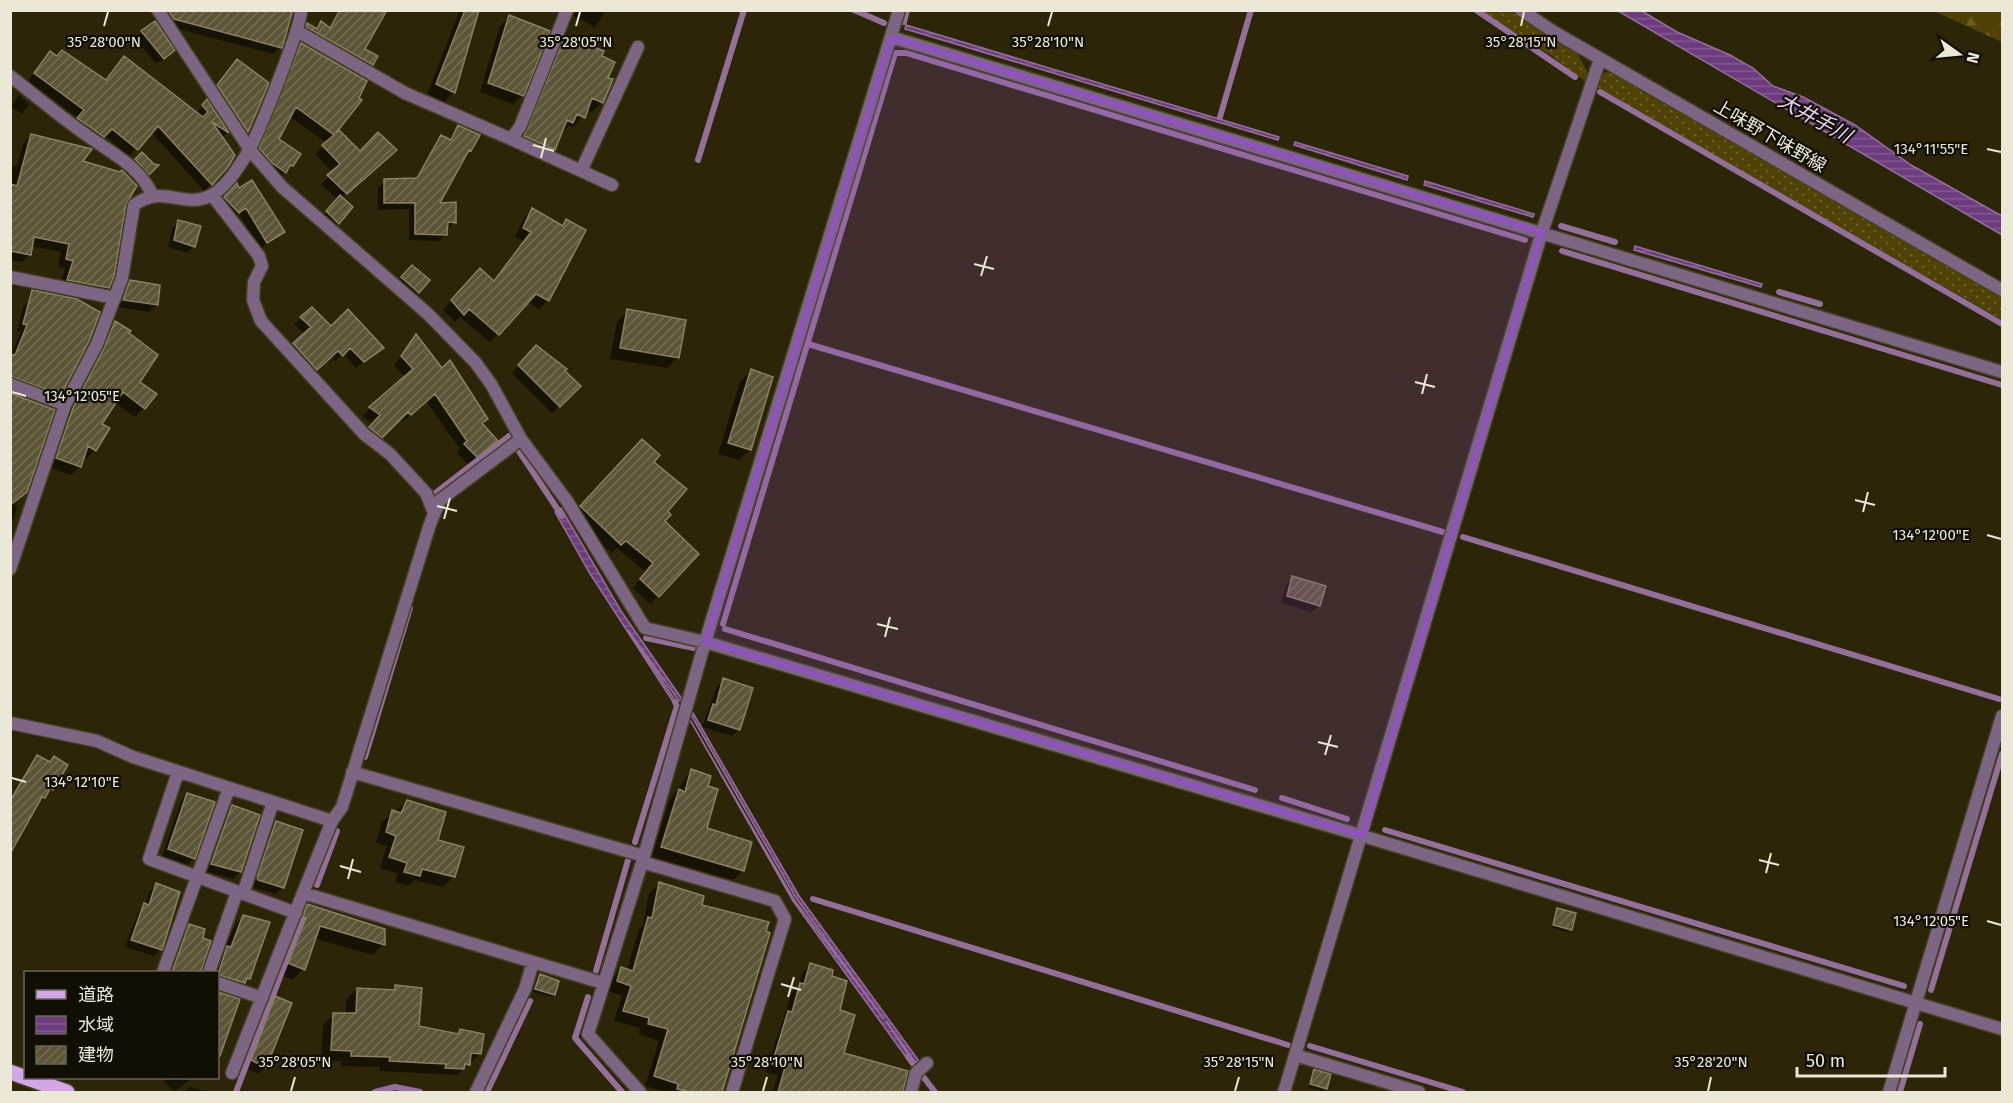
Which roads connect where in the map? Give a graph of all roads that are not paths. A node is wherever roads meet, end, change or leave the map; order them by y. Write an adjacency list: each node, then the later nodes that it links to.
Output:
1 (158, 10): 12 (street)
2 (301, 10): 6 (street)
3 (567, 10): 11 (street)
4 (899, 10): 7 (street)
5 (1521, 10): 9 (street, 上味野下味野線)
6 (297, 31): 11 (street); 12 (street)
7 (891, 37): 17 (street); 27 (street)
8 (638, 47): 13 (street)
9 (1600, 59): 17 (street); 19 (street, 上味野下味野線)
10 (10, 76): 16 (street)
11 (511, 139): 13 (street)
12 (249, 150): 15 (street); 24 (street)
13 (581, 171): 14 (street)
14 (612, 185)
15 (212, 195): 16 (street); 25 (street)
16 (153, 196): 20 (street)
17 (1542, 232): 21 (street); 35 (street)
18 (10, 277): 20 (street)
19 (2002, 290)
20 (115, 297): 23 (street)
21 (2002, 372)
22 (10, 384): 23 (street)
23 (65, 405): 26 (street)
24 (520, 439): 25 (street); 27 (street)
25 (434, 513): 31 (street)
26 (10, 569)
27 (705, 642): 35 (street); 36 (street)
28 (2002, 716): 47 (street)
29 (10, 723): 30 (street)
30 (178, 772): 32 (street); 37 (street)
31 (352, 772): 34 (street); 36 (street)
32 (229, 788): 33 (street); 37 (street)
33 (273, 802): 34 (street); 38 (street)
34 (332, 821): 39 (street)
35 (1363, 836): 47 (street); 49 (street)
36 (643, 859): 44 (street); 56 (street)
37 (198, 878): 38 (street); 42 (street)
38 (240, 893): 40 (street); 43 (street)
39 (303, 893): 40 (street); 41 (street)
40 (296, 913): 46 (street)
41 (533, 962): 44 (street); 54 (street)
42 (162, 971)
43 (209, 971)
44 (603, 983): 55 (street)
45 (219, 984): 46 (street)
46 (262, 998): 51 (street)
47 (1916, 1004): 48 (street); 60 (street)
48 (2002, 1029)
49 (1296, 1055): 58 (street); 59 (street)
50 (927, 1063): 57 (street)
51 (232, 1073)
52 (30, 1079): 53 (main road)
53 (68, 1092)
54 (476, 1092)
55 (640, 1092)
56 (732, 1092)
57 (911, 1092)
58 (1284, 1092)
59 (1419, 1092)
60 (1889, 1092)

